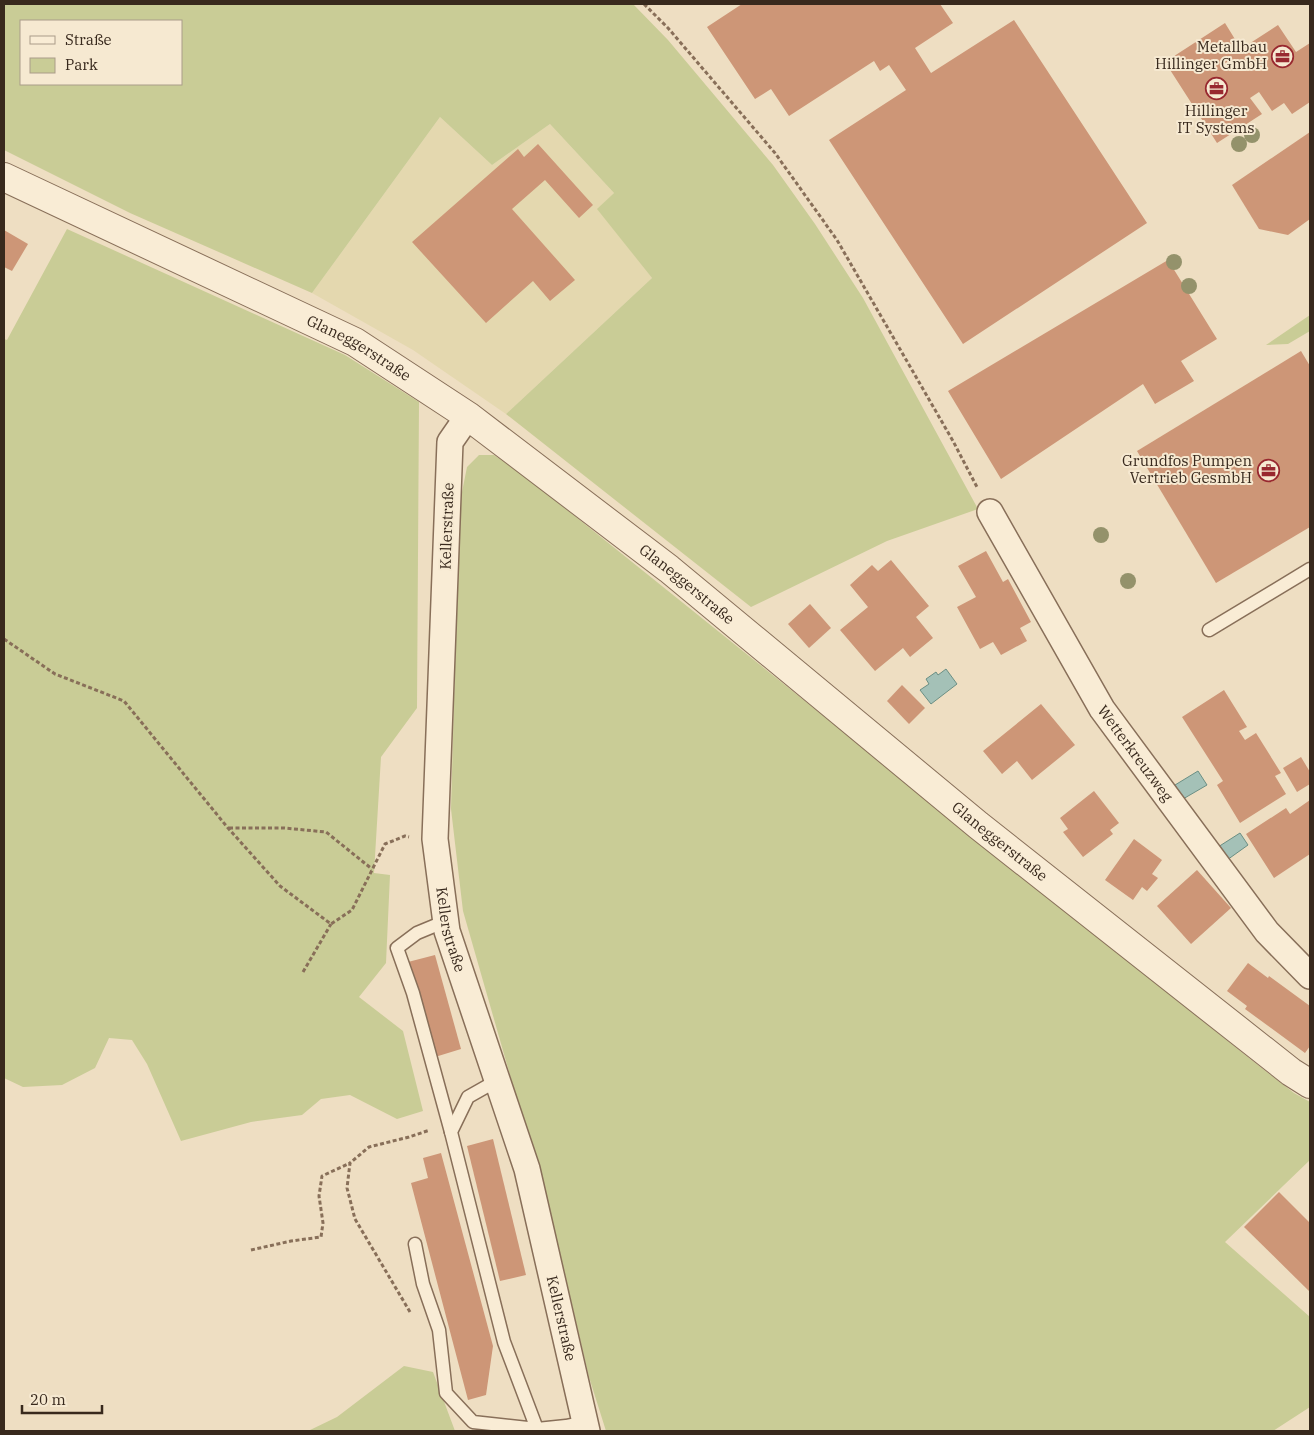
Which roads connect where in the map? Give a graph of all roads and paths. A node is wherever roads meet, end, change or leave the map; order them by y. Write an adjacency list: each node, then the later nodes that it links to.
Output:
1 (644, 4): 4 (path)
2 (4, 177): 3 (street, Glaneggerstraße)
3 (468, 416): 9 (street, Kellerstraße); 16 (street, Glaneggerstraße)
4 (990, 512): 14 (street, Wetterkreuzweg)
5 (1310, 569): 6 (lane)
6 (1209, 630)
7 (4, 639): 8 (path)
8 (228, 828): 10 (path); 12 (path)
9 (435, 839): 10 (path); 11 (street, Kellerstraße)
10 (372, 869): 12 (path)
11 (446, 922): 15 (street, Kellerstraße); 17 (lane)
12 (331, 924): 13 (path)
13 (303, 972)
14 (1310, 976)
15 (498, 1080): 17 (lane); 22 (street, Kellerstraße)
16 (1310, 1084)
17 (451, 1132): 18 (path); 23 (lane)
18 (350, 1163): 20 (path); 21 (path)
19 (415, 1244): 21 (lane)
20 (251, 1250)
21 (439, 1330): 23 (lane)
22 (586, 1427): 23 (lane)
23 (537, 1429)

